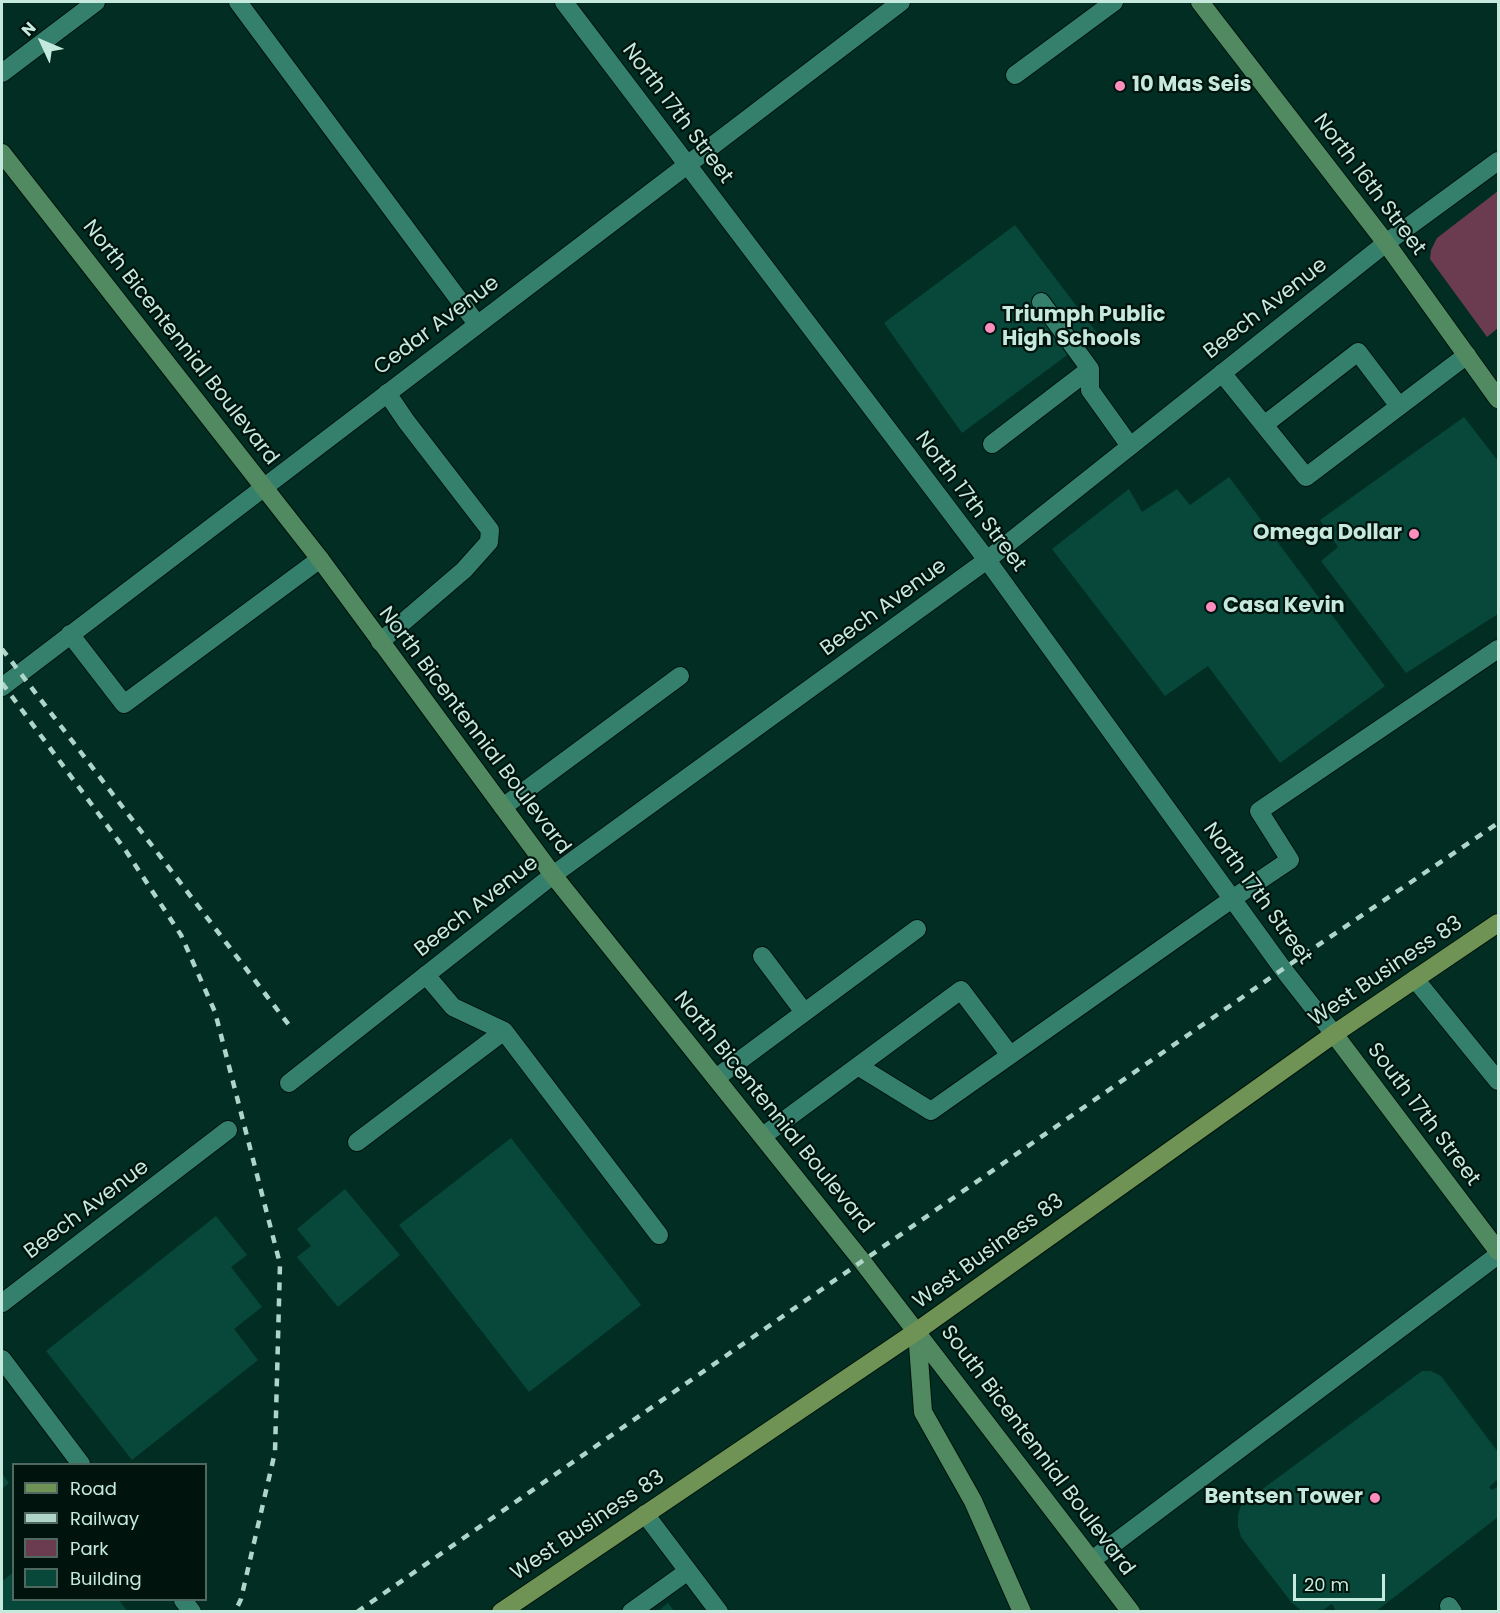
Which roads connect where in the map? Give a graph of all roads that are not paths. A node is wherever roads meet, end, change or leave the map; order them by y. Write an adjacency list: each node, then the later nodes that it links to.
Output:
1 (96, 2): 7 (street)
2 (238, 2): 14 (street)
3 (564, 2): 11 (street, North 17th Street)
4 (901, 2): 11 (street, Cedar Avenue)
5 (1114, 2): 8 (street)
6 (1200, 2): 12 (main road, North 16th Street)
7 (2, 73)
8 (1015, 75)
9 (2, 153): 24 (main road, North Bicentennial Boulevard)
10 (1498, 161): 12 (street, Beech Avenue)
11 (686, 165): 14 (street, Cedar Avenue); 26 (street, North 17th Street)
12 (1386, 243): 15 (main road, North 16th Street); 17 (street, Beech Avenue)
13 (1041, 302): 16 (street)
14 (477, 324): 18 (street, Cedar Avenue)
15 (1467, 355): 19 (main road, North 16th Street); 20 (street)
16 (1089, 369): 22 (street); 23 (street)
17 (1222, 373): 21 (street); 23 (street, Beech Avenue)
18 (387, 393): 24 (street, Cedar Avenue); 28 (street)
19 (1498, 399)
20 (1399, 406): 21 (street); 21 (street)
21 (1264, 425)
22 (992, 444)
23 (1130, 446): 26 (street, Beech Avenue)
24 (264, 486): 25 (main road, North Bicentennial Boulevard); 27 (street, Cedar Avenue)
25 (320, 559): 27 (street); 28 (main road, North Bicentennial Boulevard)
26 (987, 560): 33 (street, Beech Avenue); 34 (street, North 17th Street)
27 (70, 634): 31 (street, Cedar Avenue)
28 (380, 642): 32 (main road, North Bicentennial Boulevard)
29 (1498, 649): 34 (street)
30 (680, 676): 32 (street)
31 (2, 687)
32 (502, 807): 33 (main road, North Bicentennial Boulevard)
33 (554, 875): 38 (street, Beech Avenue); 45 (main road, North Bicentennial Boulevard)
34 (1232, 899): 42 (street, North 17th Street); 43 (street)
35 (1498, 923): 39 (main road, West Business 83)
36 (917, 929): 40 (street)
37 (762, 956): 40 (street)
38 (426, 975): 41 (street); 47 (street, Beech Avenue)
39 (1415, 979): 42 (main road, West Business 83); 46 (street)
40 (804, 1012): 45 (street)
41 (504, 1031): 50 (street); 51 (street)
42 (1334, 1034): 52 (main road, South 17th Street); 54 (main road, West Business 83)
43 (1010, 1054): 44 (street); 44 (street)
44 (858, 1066): 49 (street)
45 (716, 1078): 49 (main road, North Bicentennial Boulevard)
46 (1498, 1081)
47 (289, 1083)
48 (228, 1130): 53 (street, Beech Avenue)
49 (763, 1136): 54 (main road, North Bicentennial Boulevard)
50 (357, 1142)
51 (659, 1235)
52 (1498, 1253): 58 (street)
53 (2, 1304)
54 (917, 1331): 57 (main road, West Business 83); 58 (main road, South Bicentennial Boulevard); 63 (main road, South Bicentennial Boulevard)
55 (2, 1359): 56 (street)
56 (80, 1463)
57 (645, 1514): 59 (street); 60 (main road, West Business 83)
58 (1092, 1560): 64 (main road, South Bicentennial Boulevard)
59 (688, 1571): 61 (street); 62 (street)
60 (506, 1610)
61 (631, 1611)
62 (719, 1611)
63 (1022, 1611)
64 (1131, 1611)

